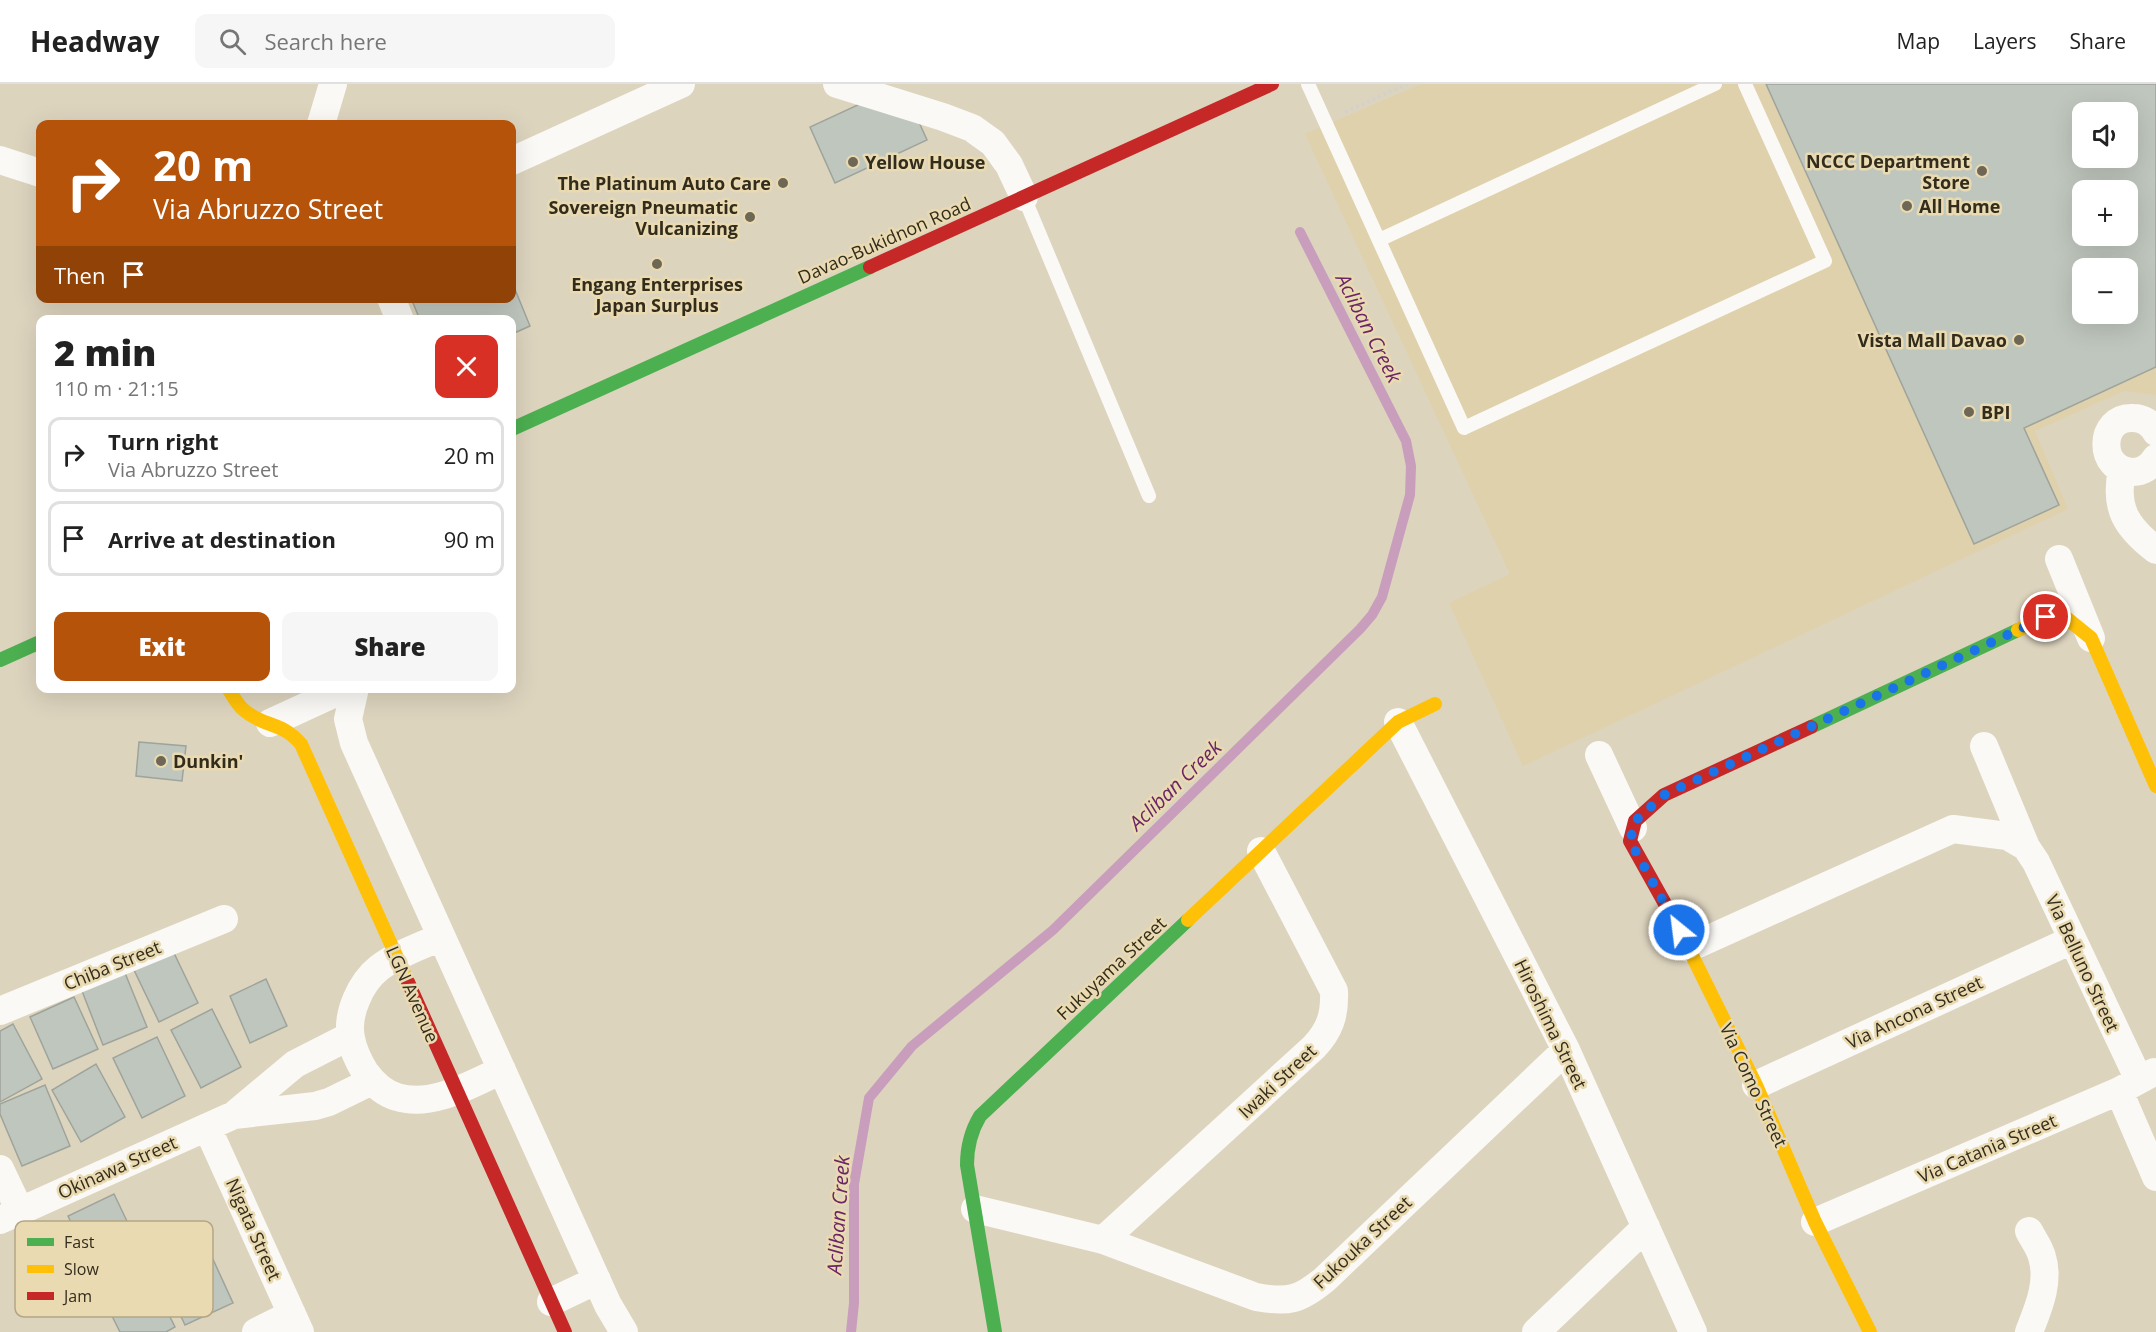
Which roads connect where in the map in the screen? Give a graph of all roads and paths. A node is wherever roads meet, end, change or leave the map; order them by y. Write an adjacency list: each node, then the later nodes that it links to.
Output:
1 (333, 84): 10 (street)
2 (681, 84): 12 (street)
3 (837, 84): 15 (street)
4 (1272, 84): 9 (main road, Davao-Bukidnon Road)
5 (1308, 84): 11 (lane)
6 (1407, 84): 11 (path)
7 (1715, 84): 16 (lane)
8 (1745, 84): 16 (lane)
9 (1243, 90): 15 (main road, Davao-Bukidnon Road)
10 (322, 120)
11 (1325, 121): 16 (lane)
12 (516, 159)
13 (0, 160): 14 (street)
14 (36, 172)
15 (1024, 197): 17 (main road, Davao-Bukidnon Road); 21 (lane)
16 (1378, 240)
17 (516, 427)
18 (2156, 432): 20 (street)
19 (2156, 458): 20 (street)
20 (2122, 470): 22 (street)
21 (1149, 496)
22 (2156, 550)
23 (2059, 559): 25 (street)
24 (36, 644): 26 (main road)
25 (2097, 650): 35 (main road); 36 (main road)
26 (0, 660)
27 (230, 693): 32 (main road, LGN Avenue)
28 (335, 693): 32 (street)
29 (353, 693): 40 (street)
30 (1435, 704): 31 (main road, Fukuyama Street)
31 (1398, 722): 38 (main road, Fukuyama Street); 46 (street, Hiroshima Street)
32 (270, 723): 43 (main road, LGN Avenue)
33 (1984, 746): 37 (street, Via Belluno Street)
34 (1599, 755): 36 (street, Via Como Street)
35 (2156, 786)
36 (1631, 835): 42 (main road, Via Como Street)
37 (2026, 847): 41 (street, Via Belluno Street); 42 (street)
38 (1261, 851): 56 (main road, Fukuyama Street); 61 (street, Iwaki Street)
39 (224, 919): 44 (street, Chiba Street)
40 (441, 937): 43 (street); 47 (street)
41 (2072, 940): 49 (street, Via Belluno Street); 50 (street, Via Ancona Street)
42 (1689, 948): 50 (main road, Via Como Street)
43 (396, 958): 45 (street); 51 (main road, LGN Avenue)
44 (0, 1011)
45 (350, 1036): 48 (street); 52 (street)
46 (1566, 1050): 59 (street, Hiroshima Street); 61 (street, Fukouka Street)
47 (502, 1070): 51 (street); 62 (street)
48 (372, 1081): 51 (street); 52 (street)
49 (2138, 1081): 55 (street, Via Belluno Street); 58 (street, Via Catania Street)
50 (1756, 1084): 58 (main road, Via Como Street)
51 (456, 1091): 63 (main road, LGN Avenue)
52 (234, 1115): 53 (street, Okinawa Street)
53 (207, 1126): 57 (street, Okinawa Street); 64 (street, Nigata Street)
54 (0, 1169): 57 (street)
55 (2156, 1177)
56 (975, 1209): 61 (street, Fukouka Street); 68 (main road, Fukuyama Street)
57 (10, 1216)
58 (1815, 1222): 71 (main road, Via Como Street)
59 (1646, 1227): 69 (street); 70 (street, Hiroshima Street)
60 (2029, 1231): 72 (street)
61 (1103, 1240)
62 (597, 1280): 63 (street); 67 (street)
63 (551, 1302): 66 (main road, LGN Avenue)
64 (296, 1323): 65 (street)
65 (256, 1332)
66 (565, 1332)
67 (624, 1332)
68 (995, 1332)
69 (1536, 1332)
70 (1693, 1332)
71 (1870, 1332)
72 (2029, 1332)

